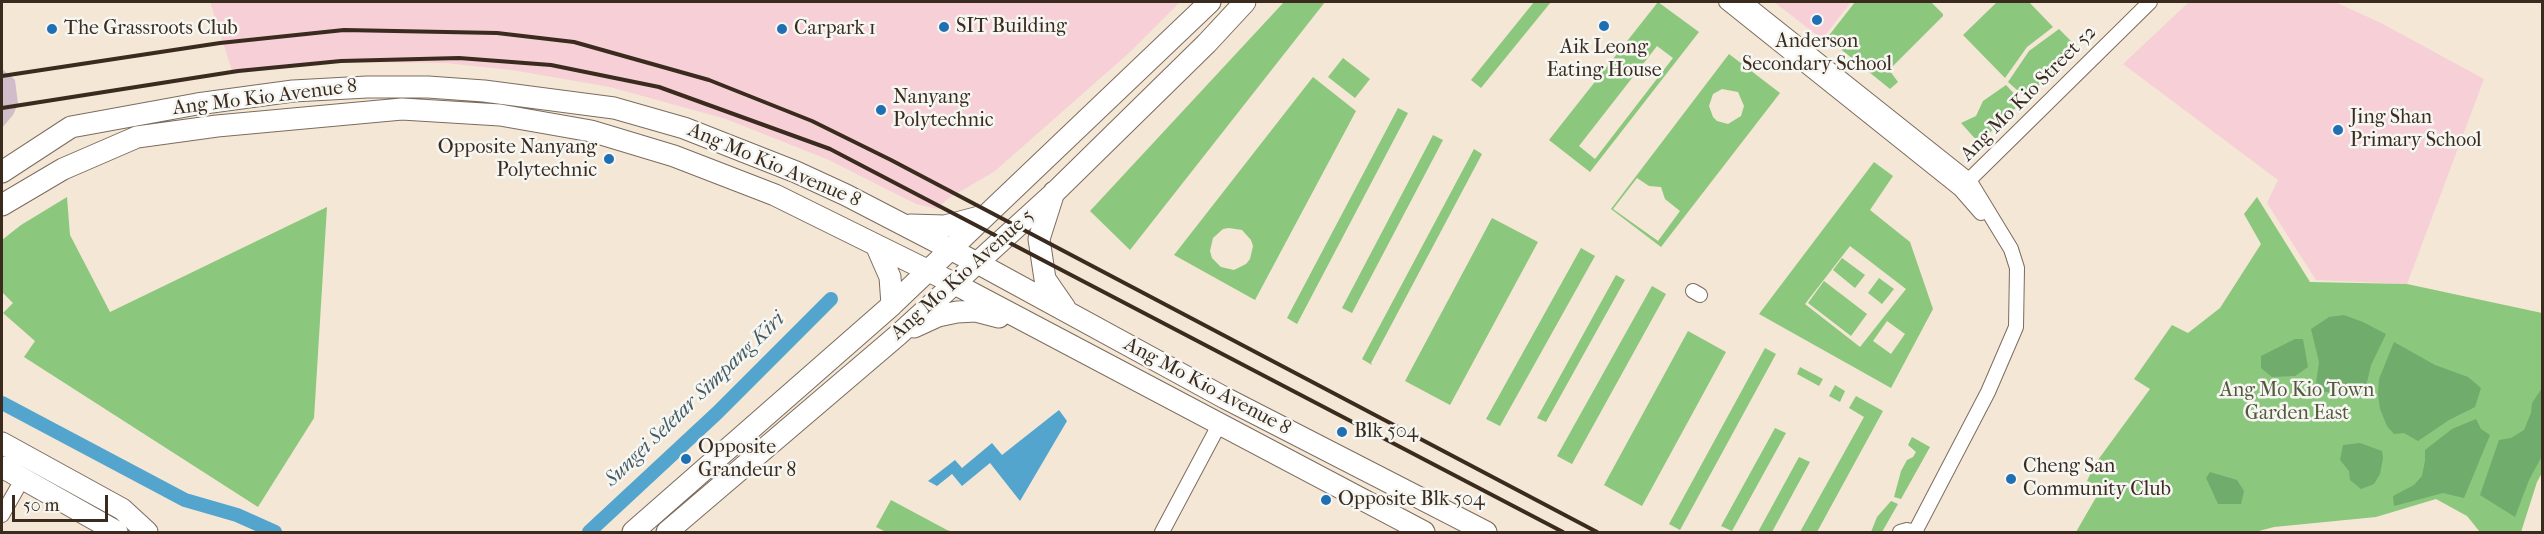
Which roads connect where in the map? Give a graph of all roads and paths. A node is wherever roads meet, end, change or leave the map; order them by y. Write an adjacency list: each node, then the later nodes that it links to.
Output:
1 (1210, 2): 10 (main road, Ang Mo Kio Avenue 5)
2 (1245, 2): 8 (main road, Ang Mo Kio Avenue 5)
3 (1726, 2): 7 (street)
4 (1745, 2): 7 (street)
5 (2150, 2): 7 (street, Ang Mo Kio Street 52)
6 (2, 172): 11 (main road, Ang Mo Kio Avenue 8)
7 (1965, 184): 33 (street)
8 (1055, 192): 14 (main road, Ang Mo Kio Avenue 5); 18 (main road)
9 (2, 205): 12 (main road, Ang Mo Kio Avenue 8)
10 (986, 215): 11 (main road); 13 (main road, Ang Mo Kio Avenue 5)
11 (904, 224): 13 (main road, Ang Mo Kio Avenue 8)
12 (876, 245): 15 (main road, Ang Mo Kio Avenue 8); 17 (main road)
13 (951, 249): 14 (main road, Ang Mo Kio Avenue 8); 15 (main road, Ang Mo Kio Avenue 5)
14 (976, 263): 16 (main road, Ang Mo Kio Avenue 5); 18 (main road, Ang Mo Kio Avenue 8)
15 (928, 272): 16 (main road, Ang Mo Kio Avenue 8); 17 (main road, Ang Mo Kio Avenue 5)
16 (953, 283): 19 (main road, Ang Mo Kio Avenue 8); 20 (main road, Ang Mo Kio Avenue 5)
17 (892, 305): 28 (main road, Ang Mo Kio Avenue 5)
18 (1067, 312): 32 (main road, Ang Mo Kio Avenue 8)
19 (1026, 324): 20 (main road); 21 (main road, Ang Mo Kio Avenue 8)
20 (898, 335): 29 (main road, Ang Mo Kio Avenue 5)
21 (1219, 425): 30 (street); 31 (main road, Ang Mo Kio Avenue 8)
22 (2, 443): 27 (main road)
23 (2, 467): 24 (main road)
24 (23, 478): 25 (street); 26 (main road)
25 (2, 514)
26 (117, 532)
27 (147, 532)
28 (633, 532)
29 (667, 532)
30 (1162, 532)
31 (1424, 532)
32 (1486, 532)
33 (1909, 532)

